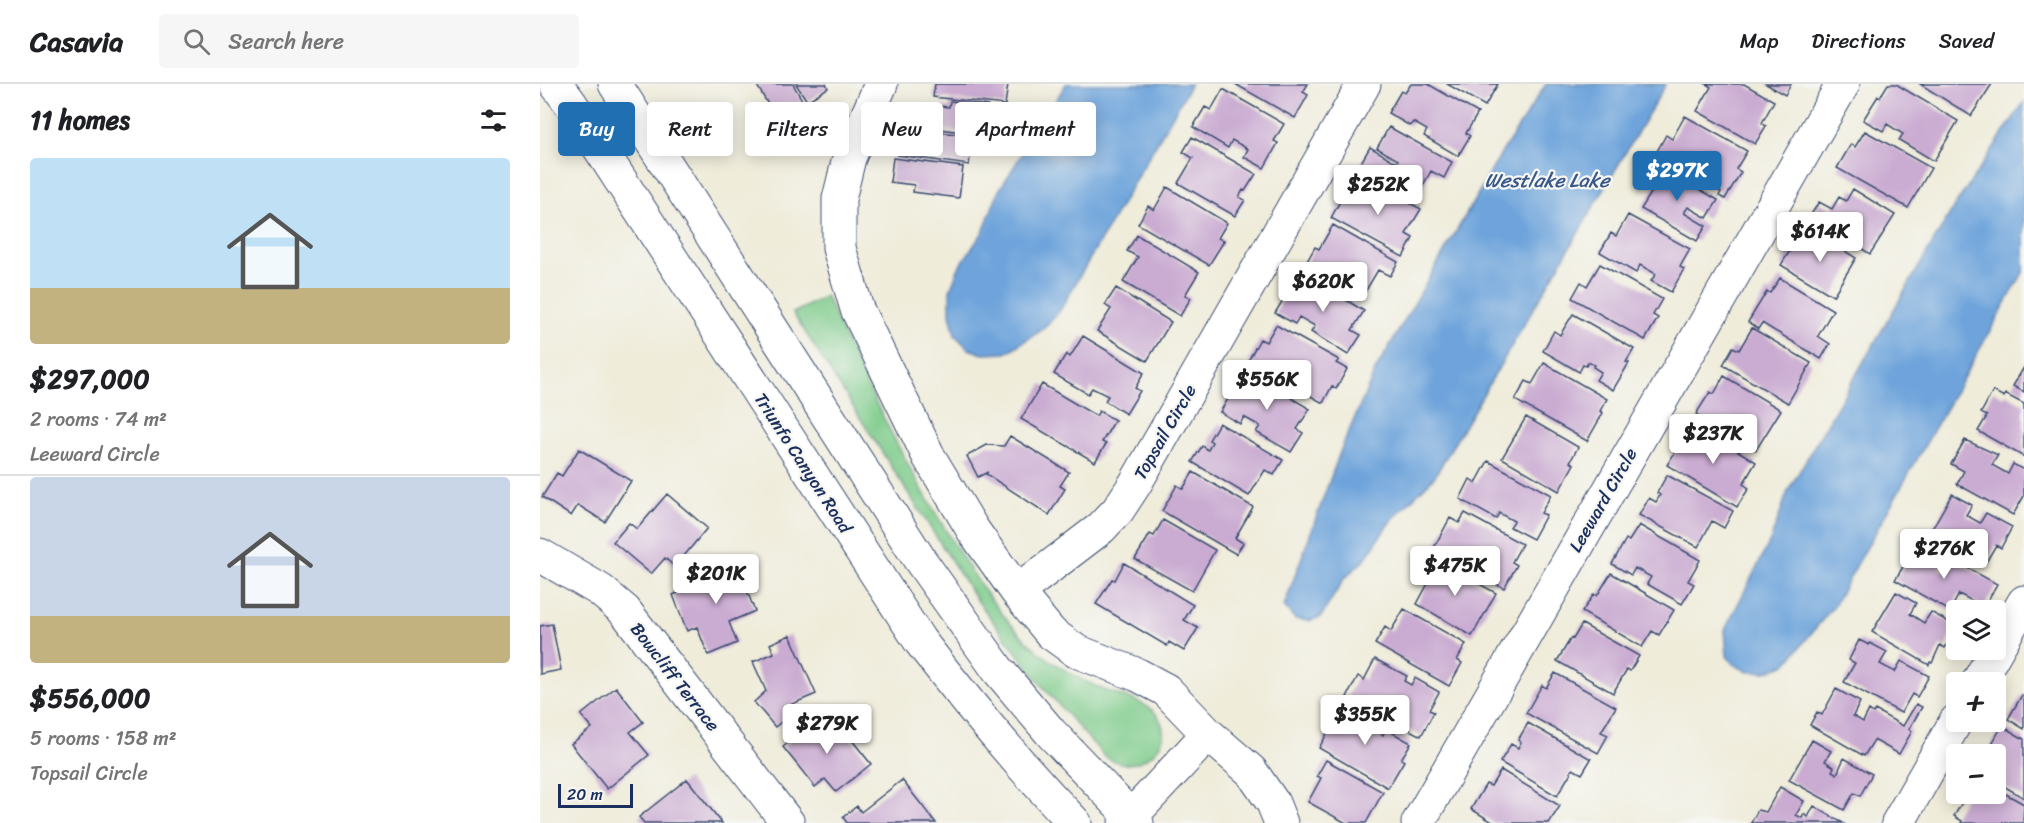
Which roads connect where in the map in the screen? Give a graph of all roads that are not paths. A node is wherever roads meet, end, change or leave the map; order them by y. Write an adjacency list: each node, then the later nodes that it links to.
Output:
1 (556, 84): 14 (street, Triunfo Canyon Road)
2 (615, 84): 12 (street)
3 (881, 84): 7 (street)
4 (1364, 84): 7 (street, Topsail Circle)
5 (1843, 84): 16 (street, Leeward Circle)
6 (540, 555): 13 (street, Bowcliff Terrace)
7 (1017, 592): 11 (street)
8 (2024, 602): 9 (street)
9 (1984, 672)
10 (1950, 732): 17 (street)
11 (1208, 734): 12 (street); 15 (street)
12 (1130, 821)
13 (788, 823)
14 (1075, 823)
15 (1281, 823)
16 (1418, 823)
17 (1898, 823)

